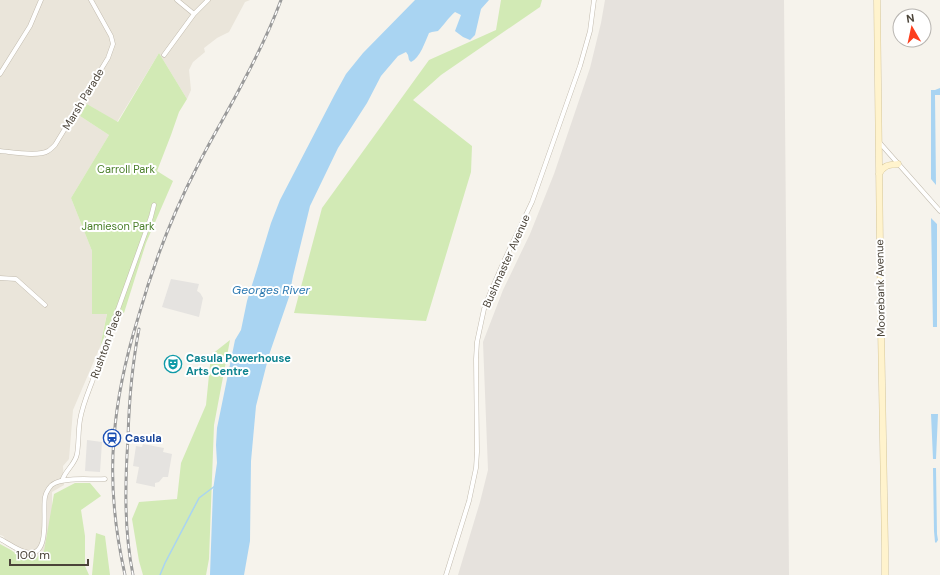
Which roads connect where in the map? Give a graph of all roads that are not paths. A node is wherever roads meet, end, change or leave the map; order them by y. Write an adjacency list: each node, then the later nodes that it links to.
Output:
1 (41, 0): 9 (street)
2 (91, 0): 11 (street, Marsh Parade)
3 (177, 0): 7 (street)
4 (208, 0): 7 (street)
5 (594, 0): 21 (street, Bushmaster Avenue)
6 (878, 0): 10 (main road, Moorebank Avenue)
7 (194, 14): 8 (street)
8 (164, 55)
9 (0, 74)
10 (879, 142): 12 (street); 13 (main road, Moorebank Avenue)
11 (0, 151)
12 (898, 164): 13 (main road); 15 (street)
13 (879, 174): 22 (main road, Moorebank Avenue)
14 (154, 205): 19 (street, Rushton Place)
15 (940, 212)
16 (0, 278): 17 (street)
17 (45, 305)
18 (104, 479): 19 (street)
19 (62, 481): 20 (street)
20 (0, 539)
21 (446, 575)
22 (885, 575)

